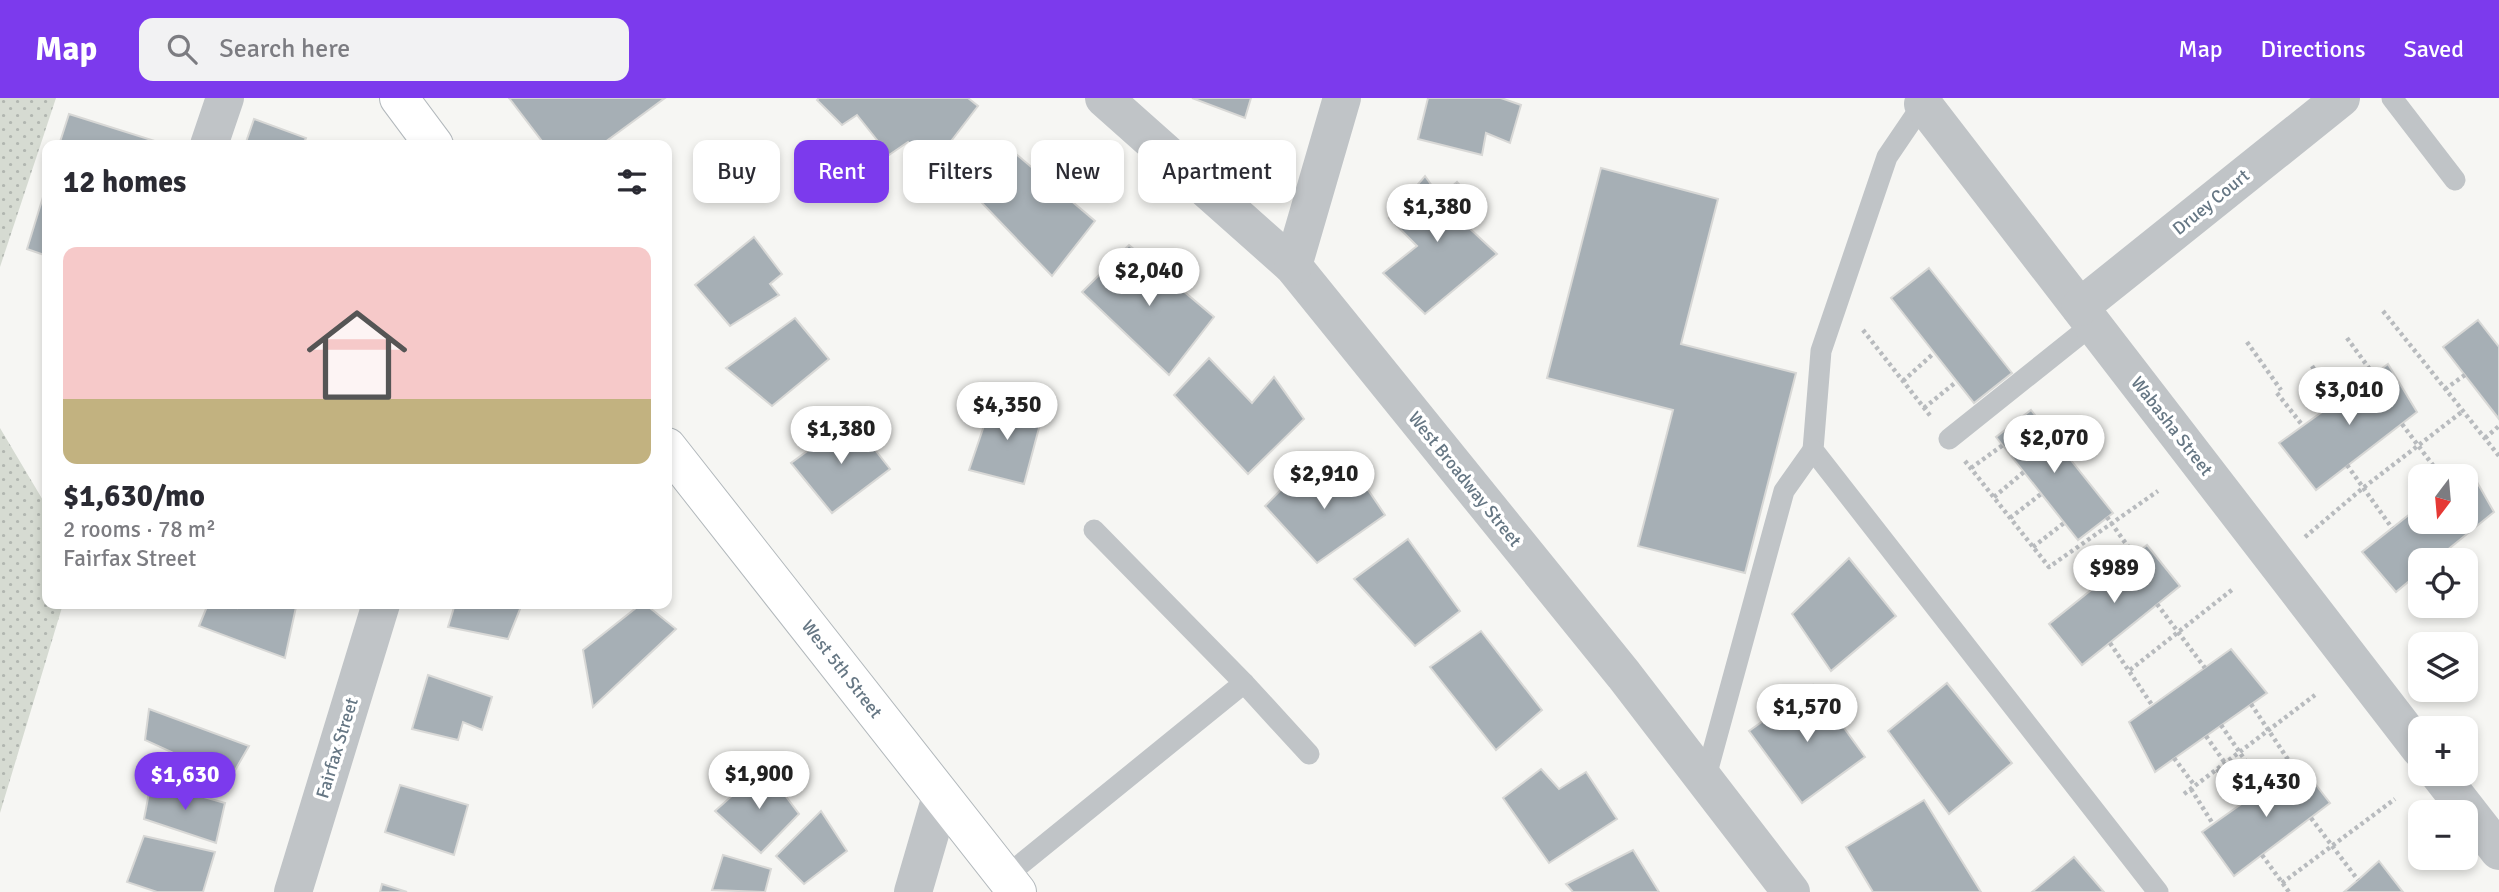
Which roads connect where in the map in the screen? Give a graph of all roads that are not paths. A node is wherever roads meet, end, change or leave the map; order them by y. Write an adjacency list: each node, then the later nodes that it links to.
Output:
1 (225, 98): 8 (street)
2 (399, 98): 9 (main road)
3 (1104, 98): 11 (street, West Broadway Street)
4 (1342, 98): 11 (street)
5 (2341, 98): 12 (street, Druey Court)
6 (2392, 98): 10 (lane)
7 (1923, 104): 12 (street, Wabasha Street); 14 (lane)
8 (210, 140)
9 (430, 140)
10 (2455, 180)
11 (1293, 266): 21 (street, West Broadway Street)
12 (2087, 316): 13 (lane); 19 (street, Wabasha Street)
13 (1948, 439)
14 (1813, 450): 21 (lane); 29 (lane)
15 (672, 453): 23 (main road, West 5th Street)
16 (1094, 530): 18 (lane)
17 (379, 609): 26 (street, Fairfax Street)
18 (1244, 683): 20 (lane); 25 (lane)
19 (2408, 733)
20 (1309, 754)
21 (1705, 780): 28 (street, West Broadway Street)
22 (2448, 786): 24 (street)
23 (941, 796): 25 (main road, West 5th Street); 27 (street)
24 (2499, 851)
25 (1011, 885)
26 (293, 892)
27 (913, 892)
28 (1791, 892)
29 (2158, 892)

